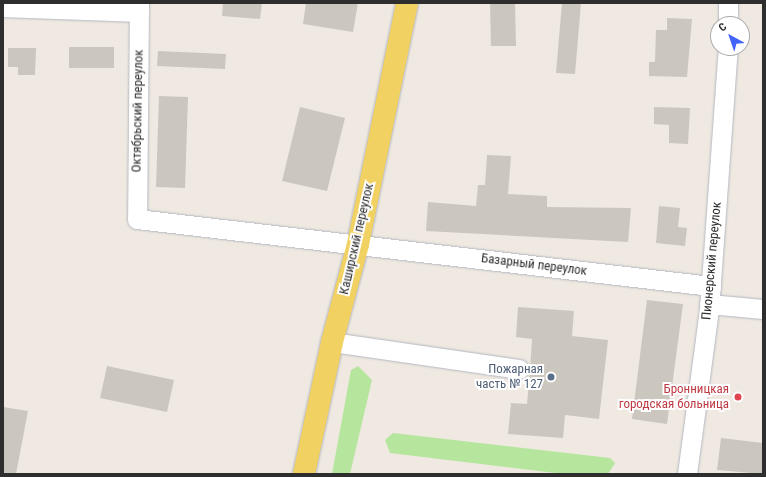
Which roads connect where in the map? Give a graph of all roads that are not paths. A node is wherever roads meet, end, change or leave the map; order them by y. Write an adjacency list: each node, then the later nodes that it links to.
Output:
1 (406, 3): 8 (main road, Каширский переулок)
2 (728, 3): 5 (street)
3 (3, 7): 4 (street)
4 (139, 7): 7 (street, Октябрьский переулок)
5 (728, 16)
6 (727, 56): 9 (street, Пионерский переулок)
7 (137, 219): 8 (street, Базарный переулок)
8 (358, 244): 9 (street, Базарный переулок); 11 (main road, Каширский переулок)
9 (710, 295): 10 (street, Базарный переулок); 14 (street, Пионерский переулок)
10 (763, 309)
11 (332, 342): 12 (street); 13 (main road, Каширский переулок)
12 (519, 369)
13 (304, 474)
14 (687, 474)

